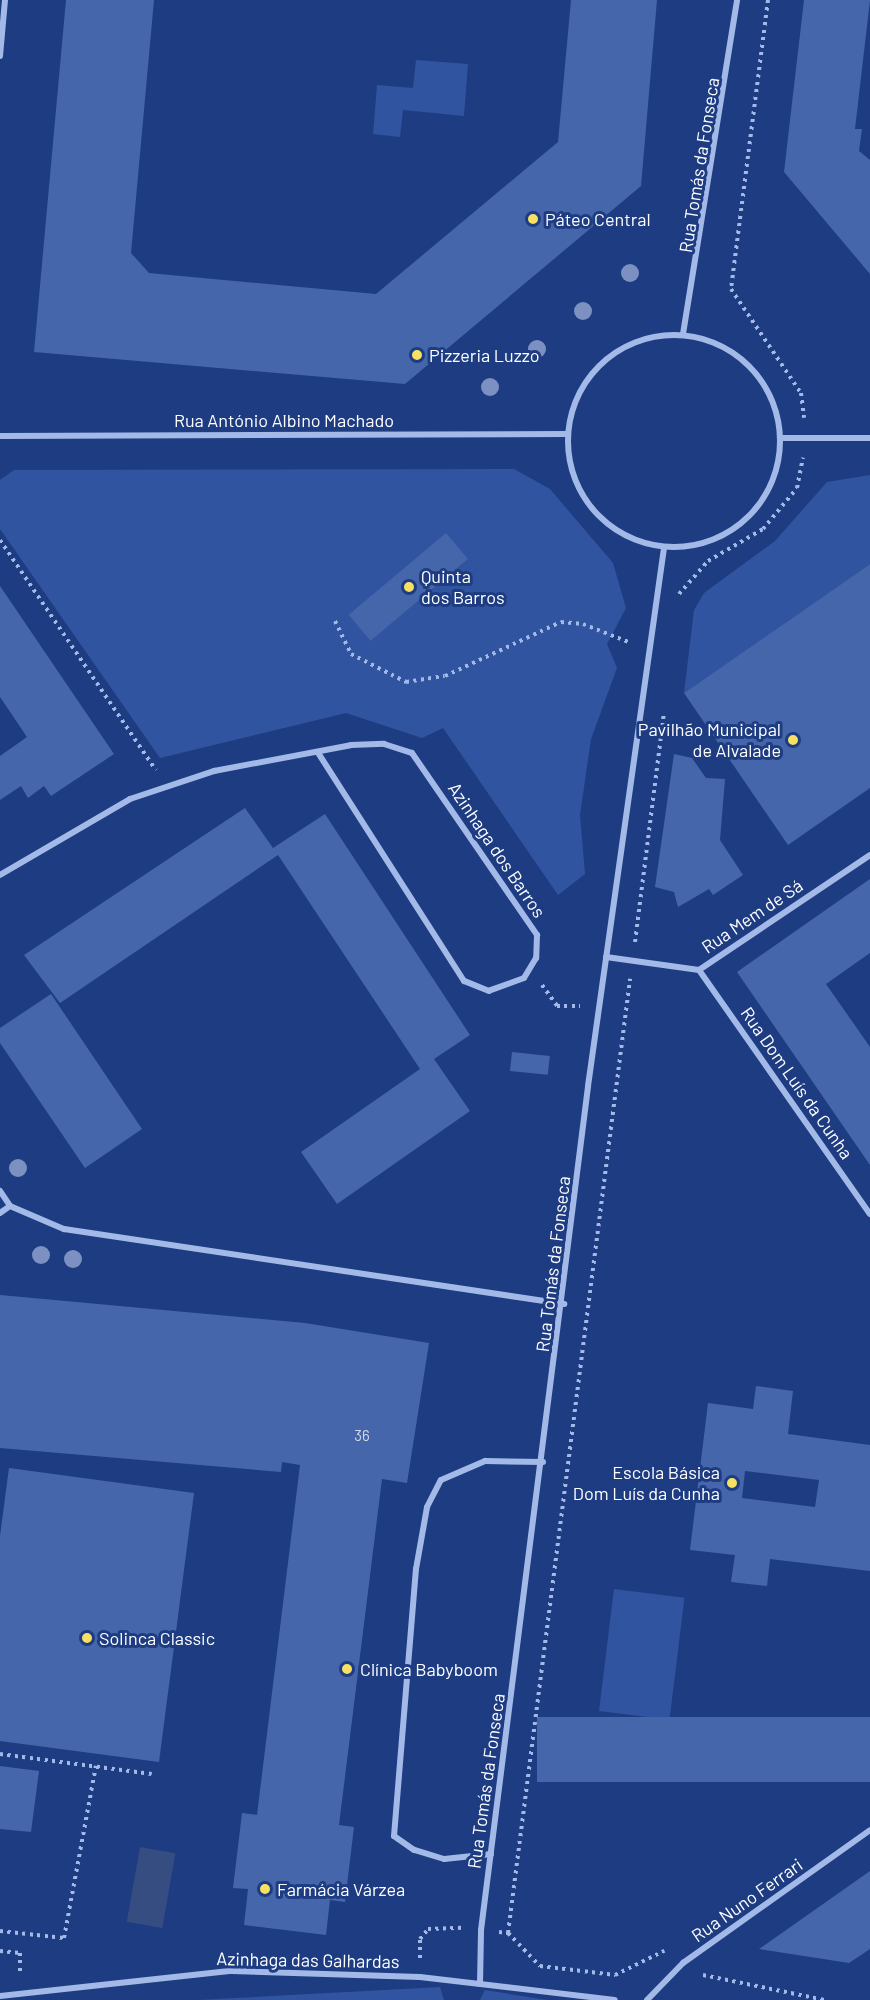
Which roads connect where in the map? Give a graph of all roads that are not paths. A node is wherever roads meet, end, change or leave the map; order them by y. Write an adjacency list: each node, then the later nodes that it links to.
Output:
1 (5, 0): 3 (street)
2 (737, 0): 5 (street, Rua Tomás da Fonseca)
3 (1, 29): 4 (street)
4 (0, 56)
5 (683, 334): 6 (street); 8 (street)
6 (568, 434): 7 (street, Rua António Albino Machado); 10 (street)
7 (0, 436)
8 (782, 438): 9 (street); 10 (street)
9 (870, 438)
10 (664, 548): 14 (street, Rua Tomás da Fonseca)
11 (318, 753): 11 (street, Azinhaga dos Barros); 13 (street, Azinhaga dos Barros)
12 (870, 855): 15 (street, Rua Mem de Sá)
13 (0, 875)
14 (606, 957): 15 (street, Rua Mem de Sá); 20 (street, Rua Tomás da Fonseca)
15 (699, 970): 19 (street, Rua Dom Luís da Cunha)
16 (0, 1191): 17 (street)
17 (10, 1206): 18 (street); 20 (street)
18 (0, 1213)
19 (870, 1214)
20 (564, 1304): 21 (street, Rua Tomás da Fonseca)
21 (543, 1462): 23 (street, Rua Tomás da Fonseca); 23 (street)
22 (870, 1830): 27 (street, Rua Nuno Ferrari)
23 (491, 1854): 24 (street, Rua Tomás da Fonseca)
24 (480, 1984): 25 (street, Azinhaga das Galhardas); 26 (street, Azinhaga das Galhardas)
25 (0, 1996)
26 (615, 2000)
27 (647, 2000)

